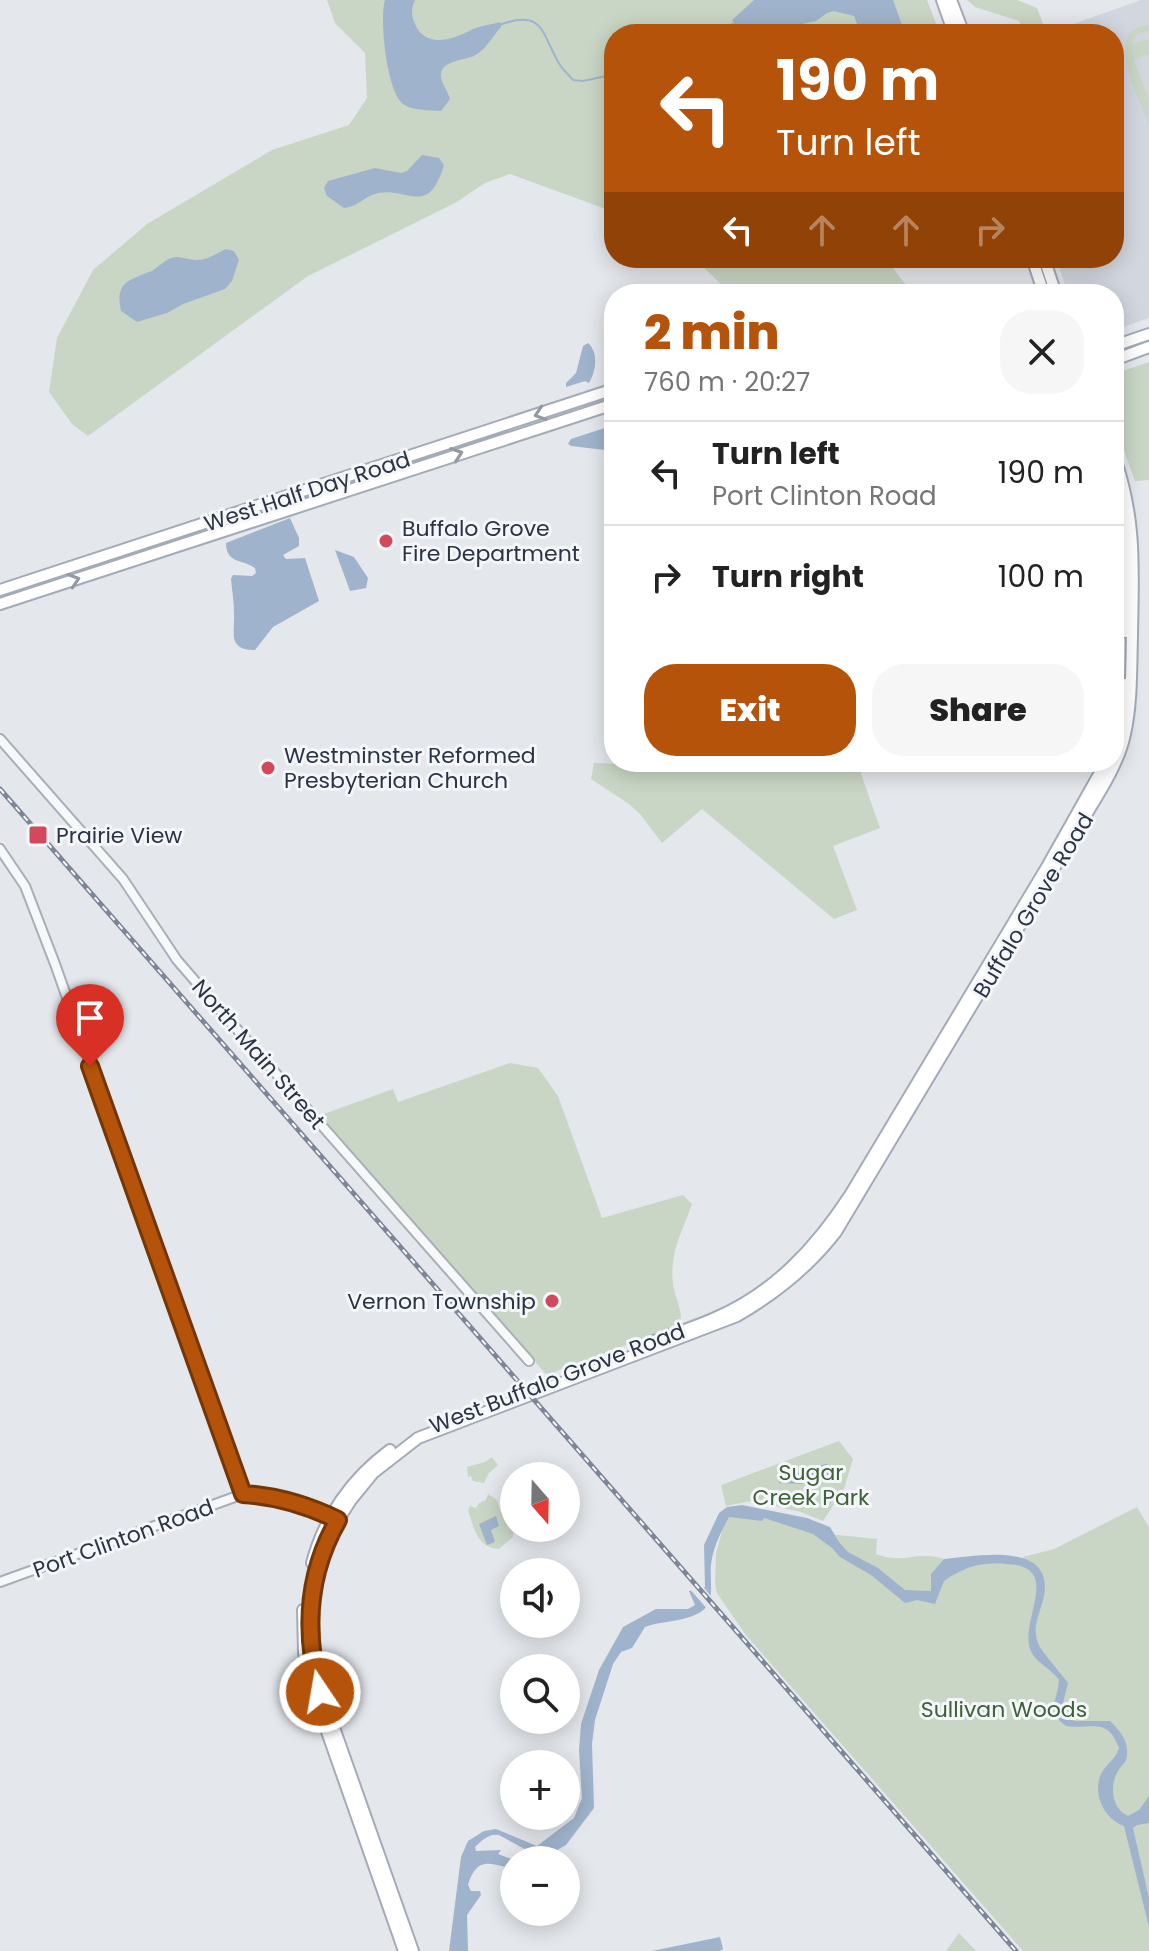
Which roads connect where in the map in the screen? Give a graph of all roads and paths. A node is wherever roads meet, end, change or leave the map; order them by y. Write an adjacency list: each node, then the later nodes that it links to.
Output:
1 (942, 0): 3 (main road)
2 (951, 0): 4 (main road)
3 (950, 24)
4 (960, 24)
5 (1149, 334): 6 (main road)
6 (1124, 343)
7 (1149, 347): 8 (main road)
8 (1124, 356)
9 (604, 392): 12 (main road, West Half Day Road, one-way to 12)
10 (604, 407): 14 (main road, West Half Day Road, one-way to 10)
11 (1124, 491): 17 (main road, Buffalo Grove Road)
12 (0, 590)
13 (1124, 590): 15 (main road)
14 (0, 604)
15 (1124, 694)
16 (0, 739): 22 (street, North Main Street)
17 (1124, 739)
18 (1100, 772): 21 (main road, Buffalo Grove Road)
19 (1110, 772): 21 (main road, Buffalo Grove Road)
20 (0, 849): 23 (street)
21 (765, 1294): 24 (main road, West Buffalo Grove Road)
22 (529, 1361)
23 (243, 1494): 24 (street, Port Clinton Road); 25 (street, Port Clinton Road)
24 (334, 1518): 26 (main road); 27 (main road)
25 (0, 1582)
26 (404, 1951)
27 (413, 1951)

